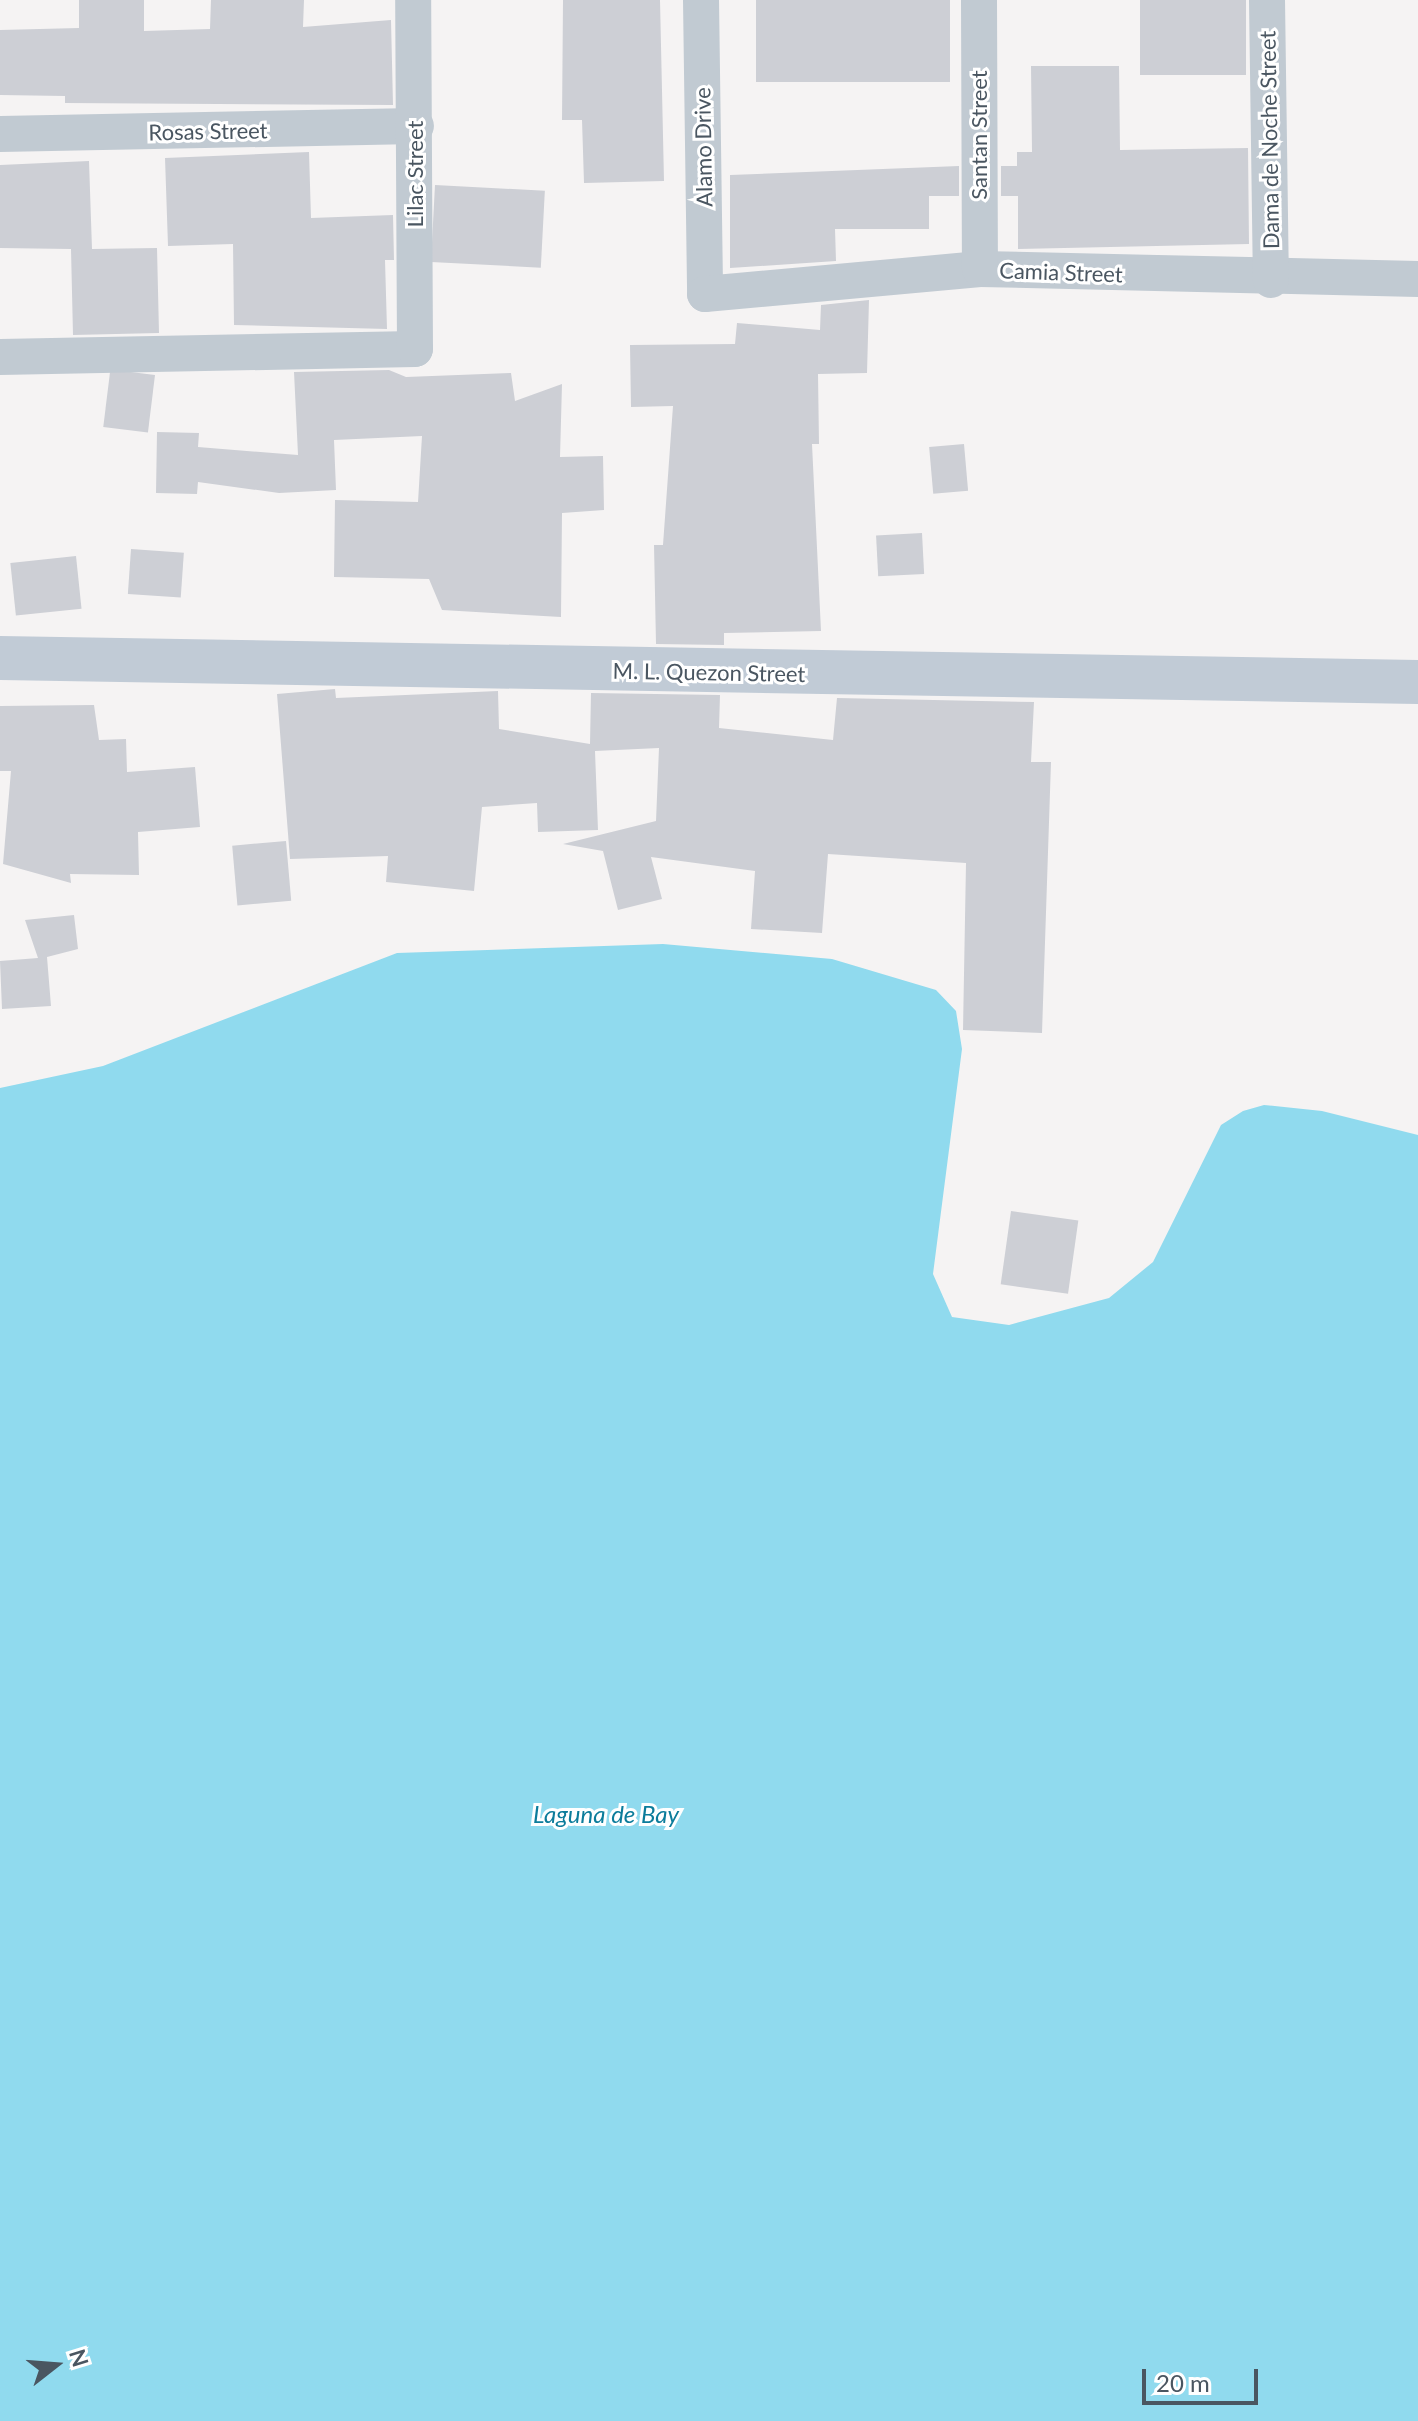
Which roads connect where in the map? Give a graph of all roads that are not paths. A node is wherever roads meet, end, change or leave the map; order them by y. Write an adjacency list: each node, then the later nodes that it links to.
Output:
1 (413, 0): 5 (street, Lilac Street)
2 (701, 0): 10 (street, Alamo Drive)
3 (979, 0): 7 (street, Santan Street)
4 (1267, 0): 9 (street, Dama de Noche Street)
5 (416, 126): 6 (street, Rosas Street); 11 (street, Lilac Street)
6 (0, 134)
7 (980, 269): 9 (street, Camia Street); 10 (street, Camia Street)
8 (1418, 279): 9 (street, Camia Street)
9 (1271, 280)
10 (705, 294)
11 (0, 357)
12 (0, 658): 13 (main road, M. L. Quezon Street)
13 (1418, 682)

